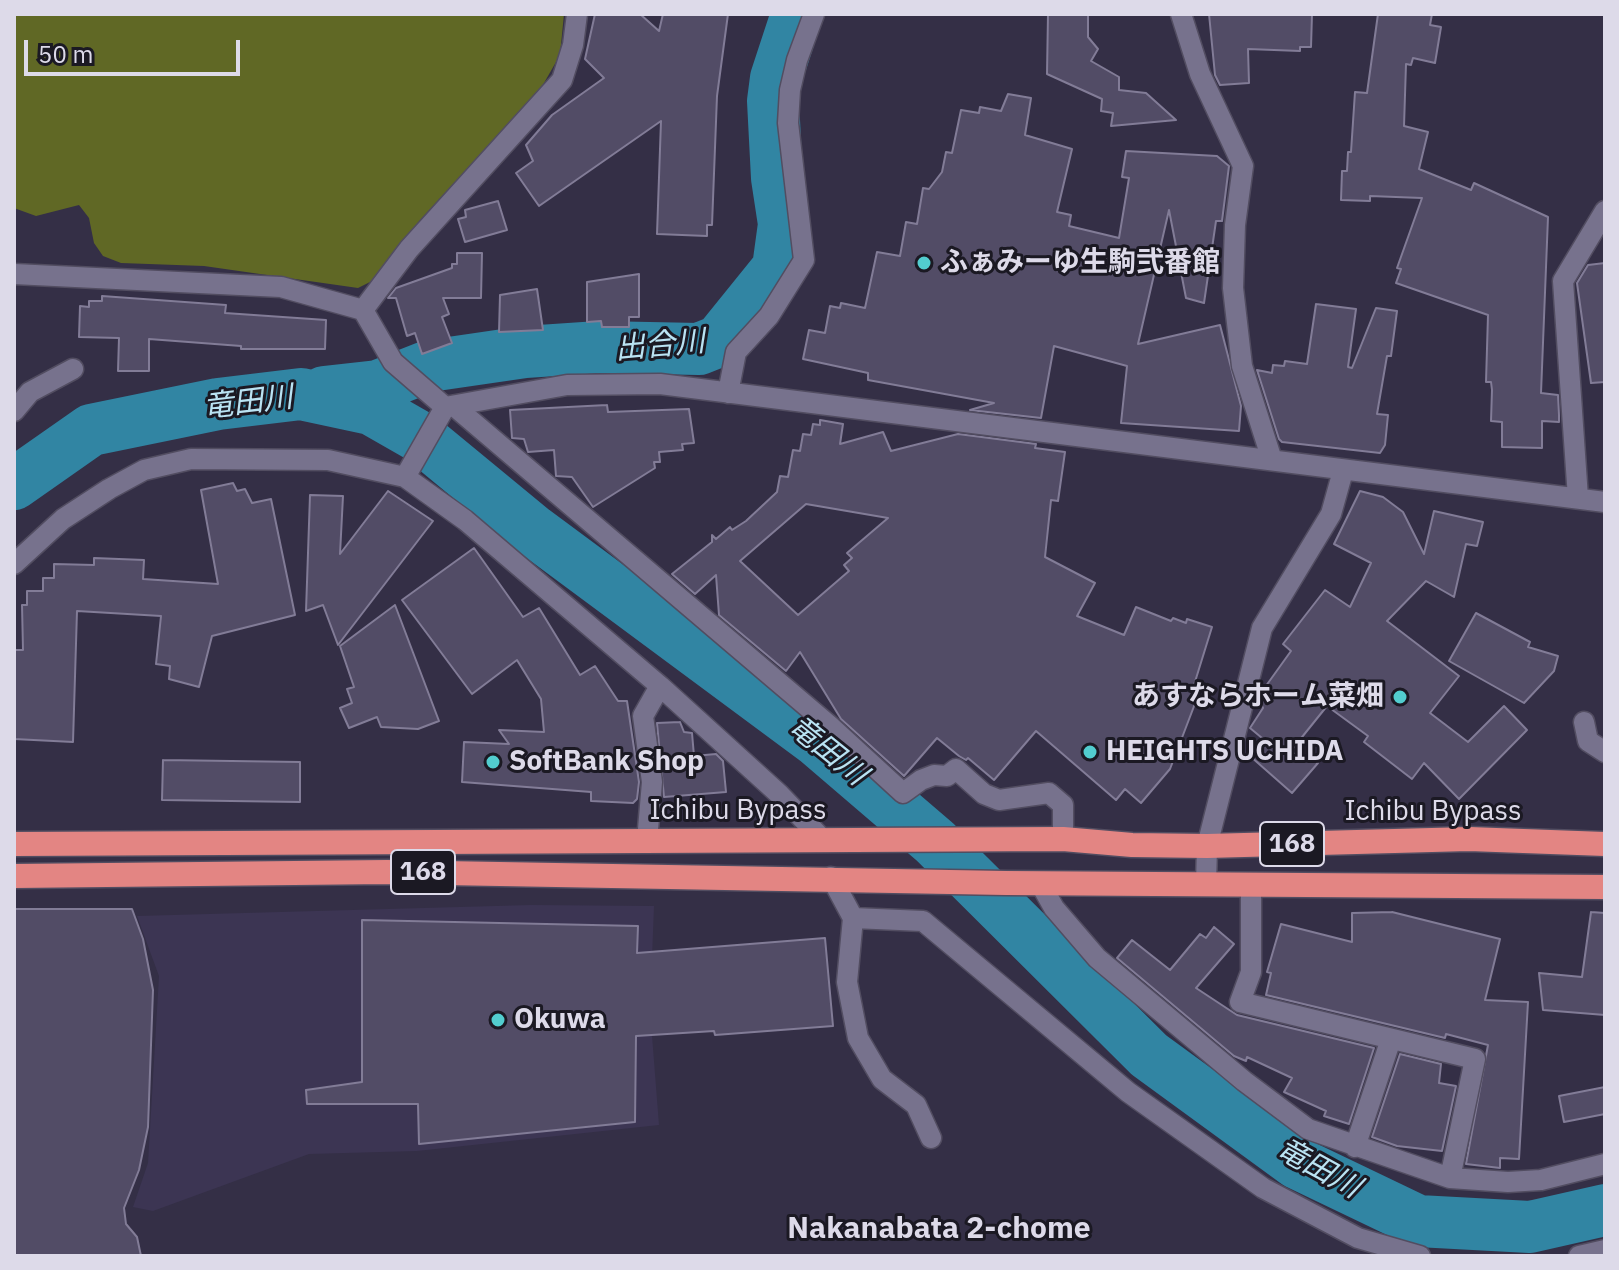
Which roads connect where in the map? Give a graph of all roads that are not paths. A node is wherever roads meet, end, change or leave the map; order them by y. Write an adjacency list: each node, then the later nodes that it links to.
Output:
1 (577, 14): 6 (street)
2 (814, 14): 8 (street)
3 (1181, 14): 11 (street)
4 (1605, 211): 14 (street)
5 (14, 274): 6 (street)
6 (363, 310): 9 (street)
7 (73, 369): 10 (street)
8 (728, 393): 9 (street); 11 (street)
9 (450, 406): 13 (street); 20 (street)
10 (14, 411)
11 (1272, 460): 12 (street)
12 (1343, 471): 14 (street); 25 (street)
13 (405, 477): 16 (street); 17 (street)
14 (1578, 498): 15 (street)
15 (1605, 502)
16 (14, 564)
17 (660, 686): 21 (street); 22 (street)
18 (1584, 722): 19 (street)
19 (1605, 752)
20 (1063, 839): 22 (highway, Ichibu Bypass / 168); 25 (highway, Ichibu Bypass / 168)
21 (647, 841): 22 (highway, Ichibu Bypass / 168); 23 (highway, Ichibu Bypass / 168)
22 (824, 841)
23 (14, 844)
24 (1605, 844): 25 (highway, Ichibu Bypass / 168)
25 (1207, 846): 29 (street)
26 (14, 876): 27 (highway, 168)
27 (831, 877): 28 (highway, 168); 32 (street)
28 (1040, 883): 29 (highway, 168); 35 (street)
29 (1206, 885): 30 (highway, 168)
30 (1251, 886): 31 (highway, 168); 33 (street)
31 (1605, 887)
32 (853, 918): 34 (street); 39 (street)
33 (1391, 1039): 35 (street); 37 (street)
34 (931, 1138)
35 (1355, 1147): 37 (street)
36 (1605, 1164): 37 (street)
37 (1450, 1178)
38 (1605, 1250): 40 (street)
39 (1420, 1256)
40 (1579, 1256)

